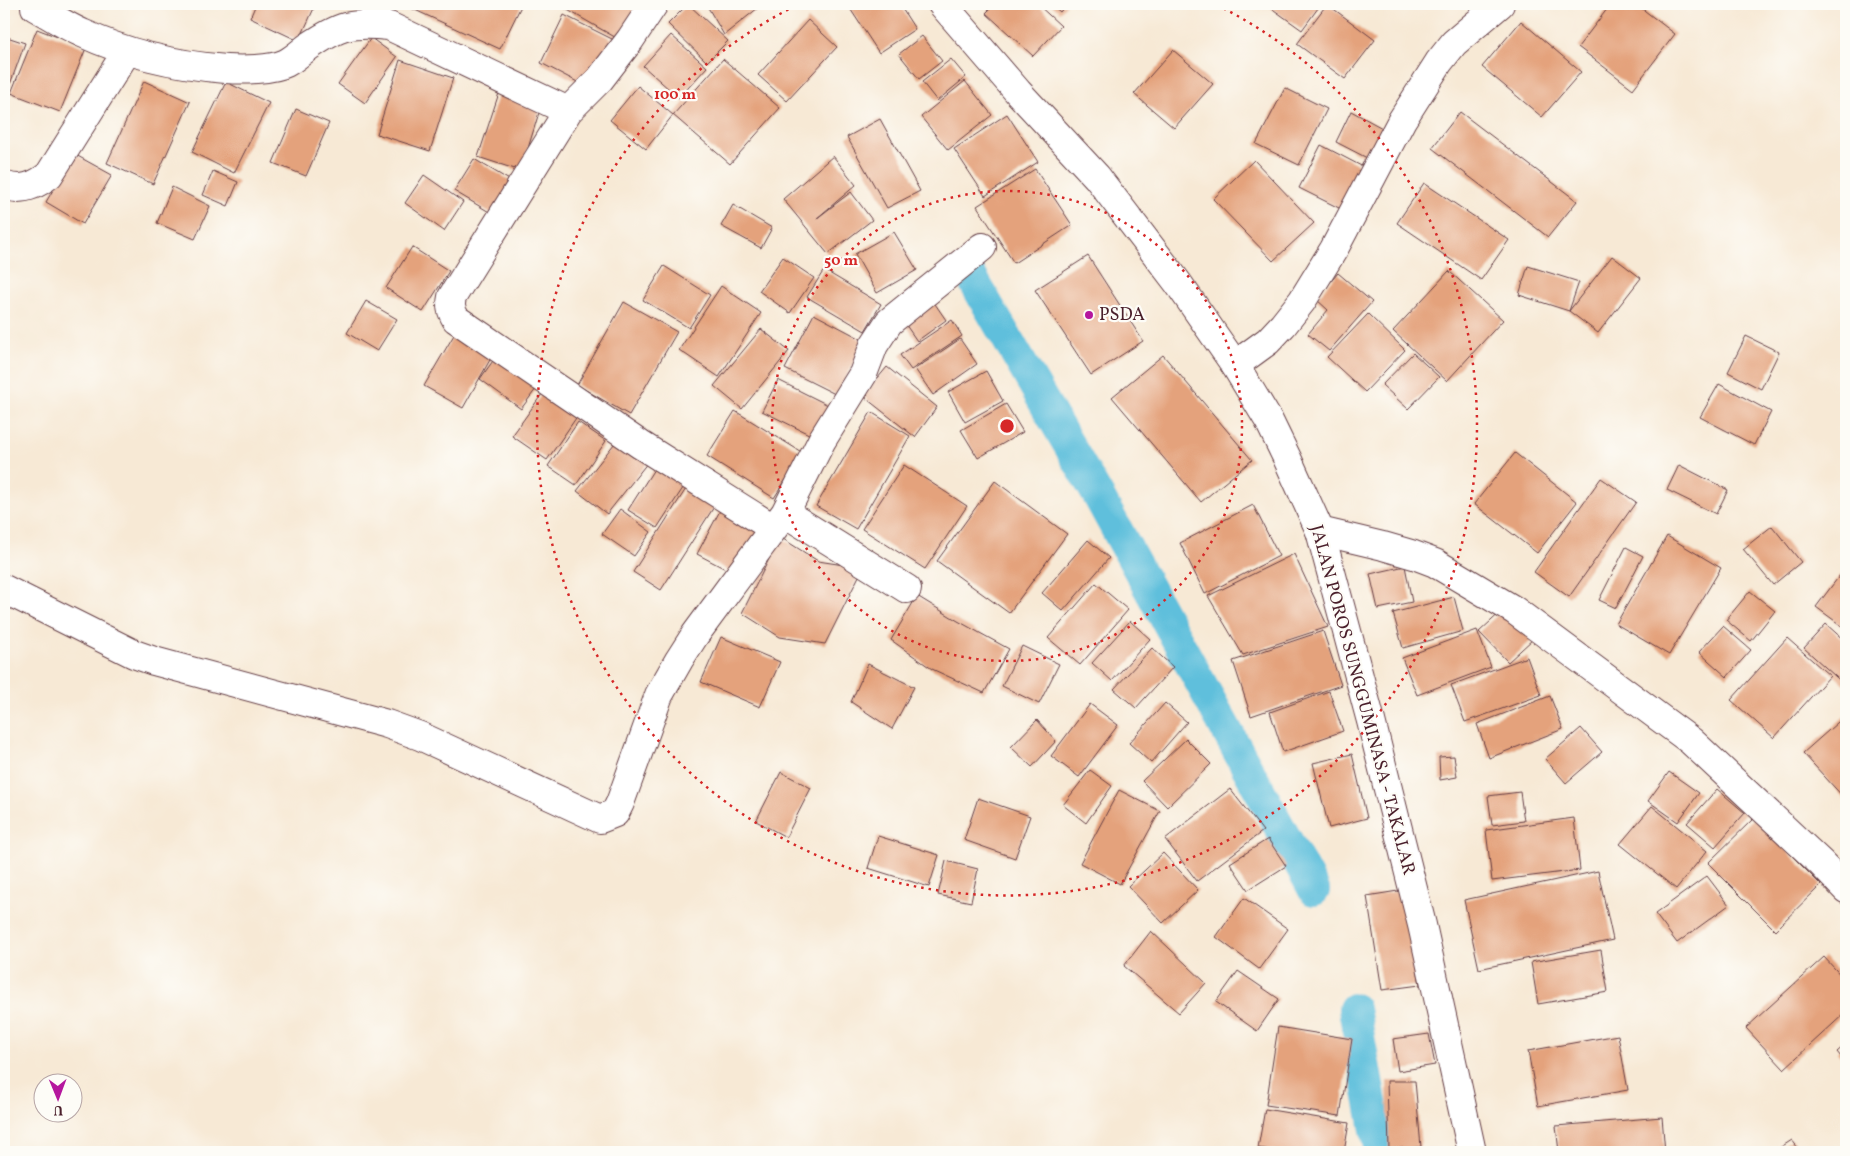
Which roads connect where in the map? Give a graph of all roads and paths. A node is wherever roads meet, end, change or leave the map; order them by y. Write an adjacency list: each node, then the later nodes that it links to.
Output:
1 (654, 4): 6 (main road)
2 (942, 4): 9 (main road, JALAN POROS SUNGGUMINASA - TAKALAR)
3 (1500, 4): 9 (main road)
4 (33, 5): 5 (main road)
5 (127, 51): 6 (main road); 7 (main road)
6 (568, 111): 10 (main road)
7 (4, 185)
8 (982, 247): 10 (main road)
9 (1235, 364): 11 (main road, JALAN POROS SUNGGUMINASA - TAKALAR)
10 (779, 520): 12 (main road); 13 (main road)
11 (1320, 532): 14 (main road); 15 (main road, JALAN POROS SUNGGUMINASA - TAKALAR)
12 (4, 589)
13 (907, 589)
14 (1846, 890)
15 (1472, 1152)

